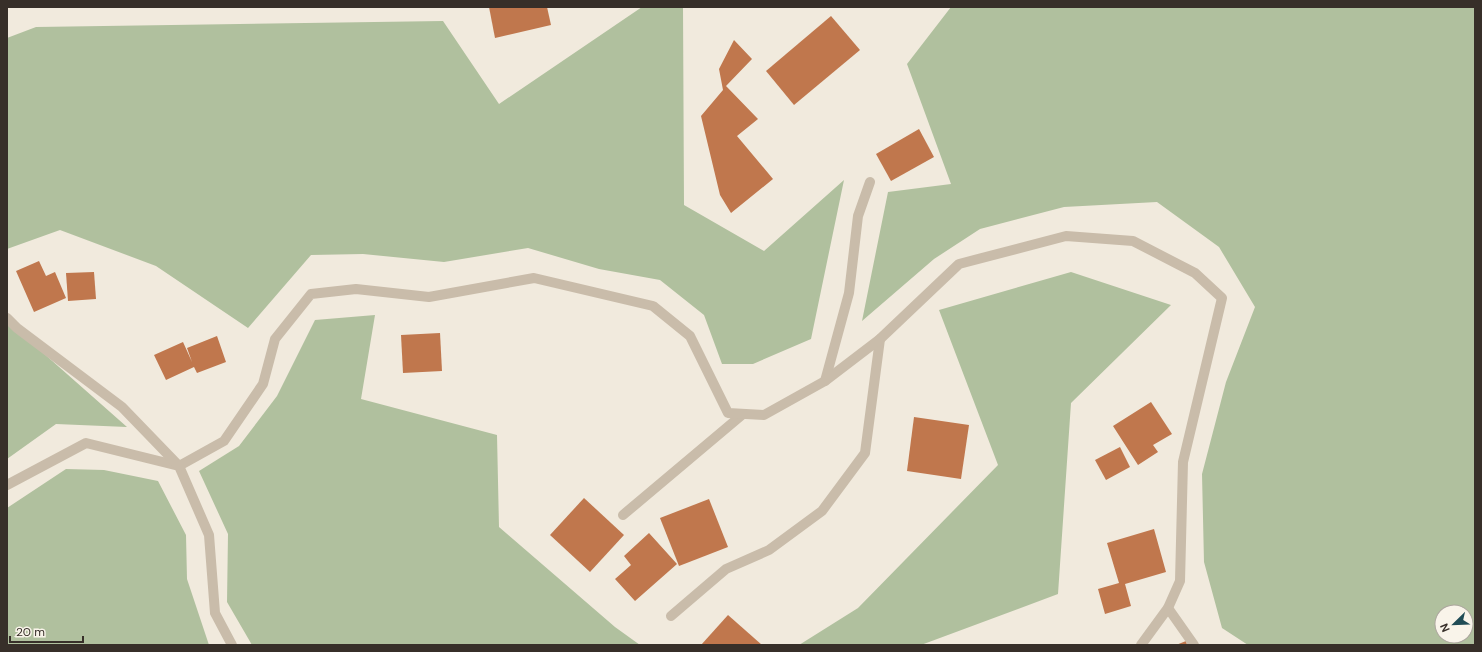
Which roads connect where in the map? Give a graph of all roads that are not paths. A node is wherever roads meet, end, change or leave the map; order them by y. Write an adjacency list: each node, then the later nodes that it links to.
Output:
1 (870, 182): 4 (street)
2 (7, 318): 6 (street)
3 (880, 339): 4 (street); 9 (street); 10 (street)
4 (825, 381): 5 (street)
5 (743, 414): 6 (street); 8 (street)
6 (179, 466): 7 (street); 11 (street)
7 (7, 485)
8 (623, 515)
9 (1168, 608): 12 (street); 13 (street)
10 (671, 616)
11 (232, 645)
12 (1141, 645)
13 (1194, 645)

